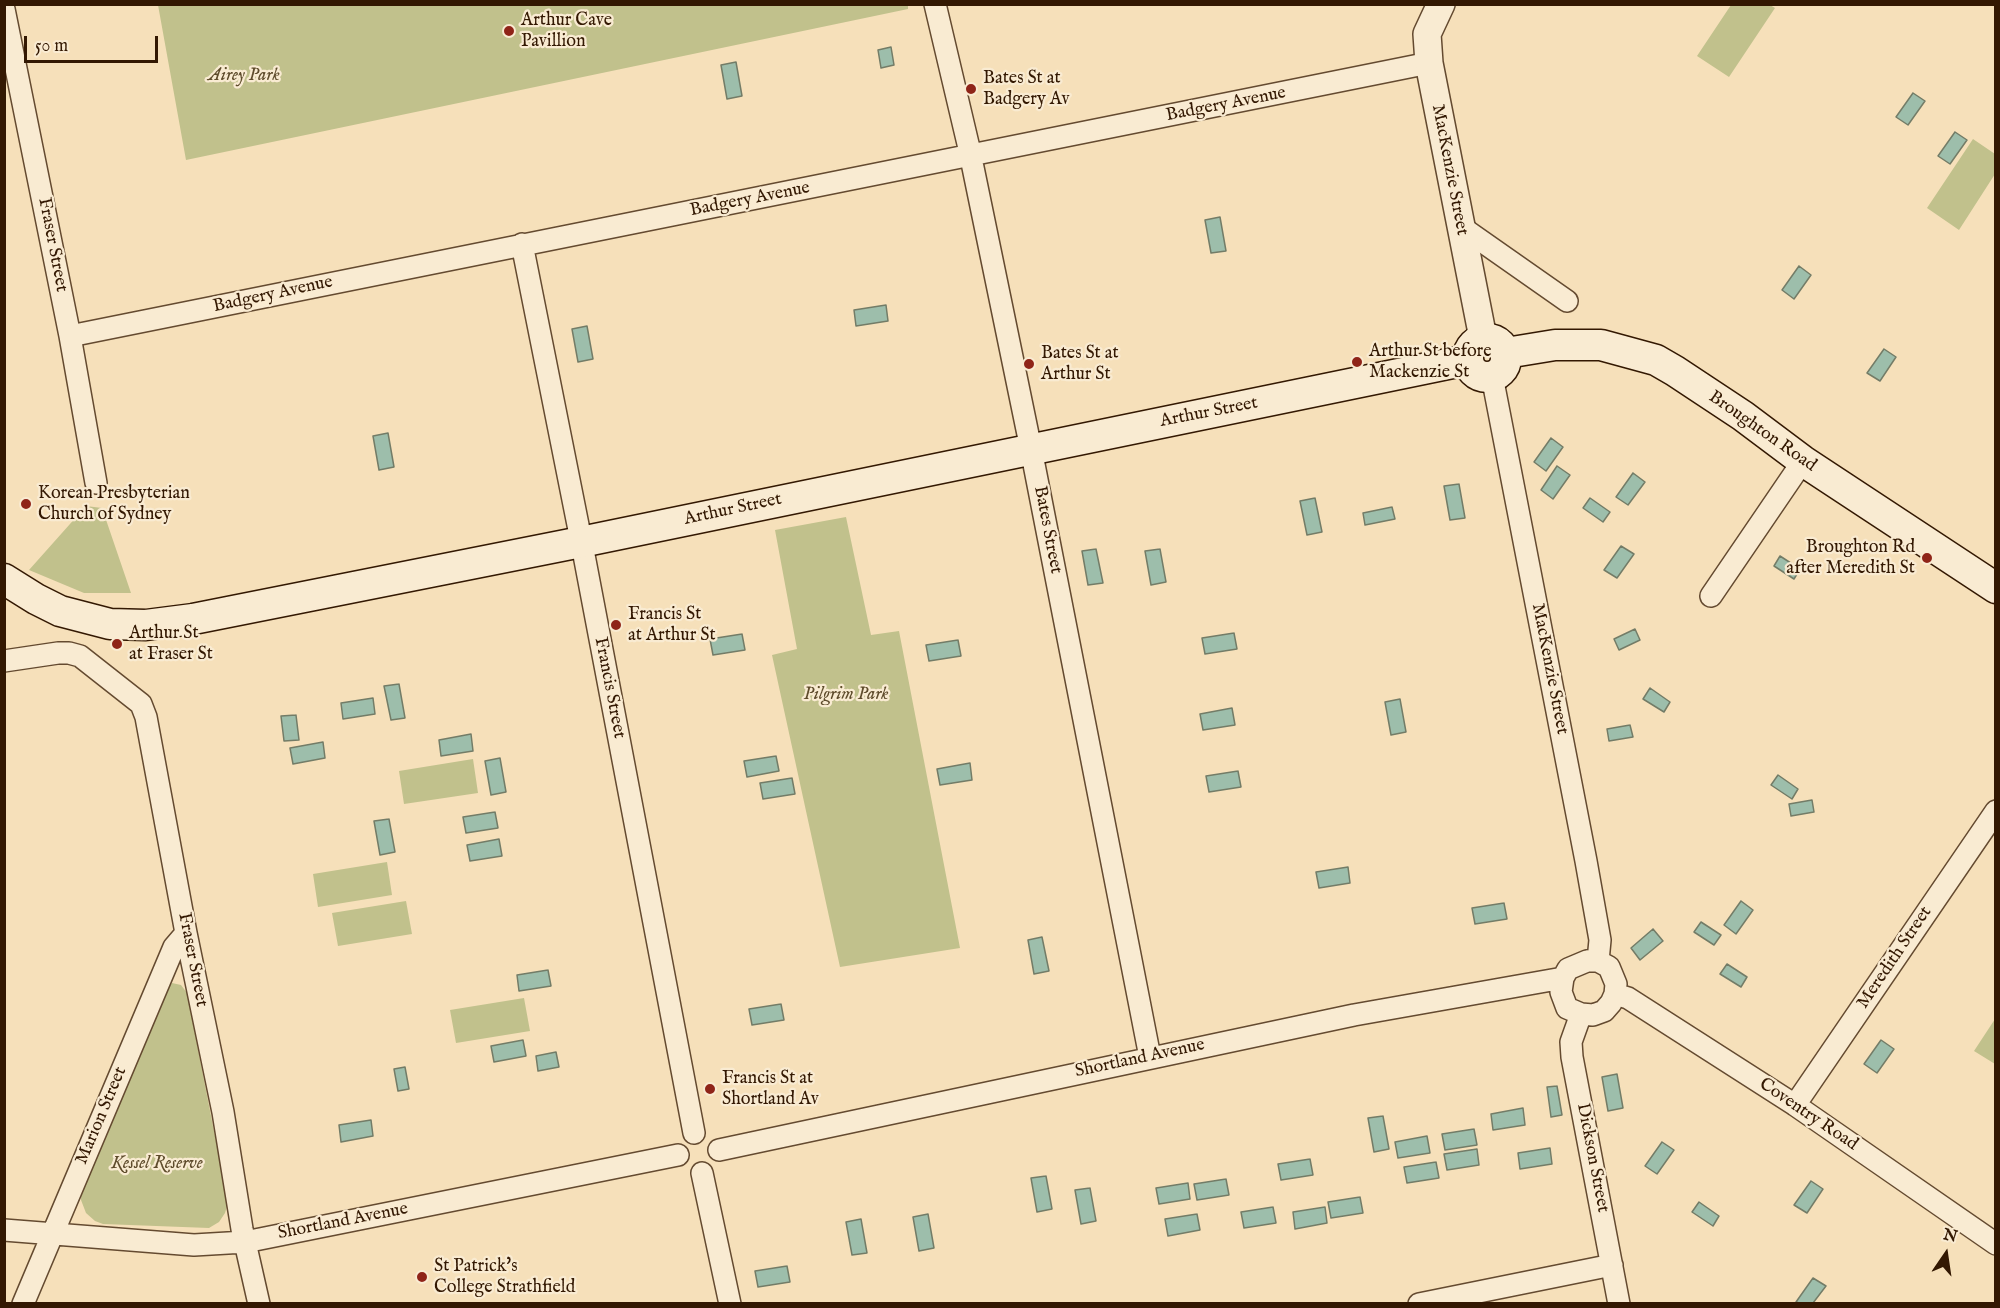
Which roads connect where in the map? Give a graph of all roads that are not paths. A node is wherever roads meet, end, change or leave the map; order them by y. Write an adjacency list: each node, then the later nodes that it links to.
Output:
1 (935, 4): 5 (street, Bates Street)
2 (1441, 4): 4 (street, MacKenzie Street)
3 (4, 9): 9 (street, Fraser Street)
4 (1429, 63): 5 (street, Badgery Avenue); 6 (street, MacKenzie Street)
5 (971, 156): 7 (street, Badgery Avenue); 11 (street, Bates Street)
6 (1460, 225): 8 (street); 10 (street, MacKenzie Street)
7 (522, 244): 9 (street, Badgery Avenue); 14 (street, Francis Street)
8 (1567, 301)
9 (70, 336): 13 (street, Fraser Street)
10 (1487, 357): 11 (main road, Arthur Street); 12 (main road, Broughton Road); 21 (street, MacKenzie Street)
11 (1031, 449): 14 (main road, Arthur Street); 25 (street, Bates Street)
12 (1803, 462): 16 (main road, Broughton Road); 17 (street)
13 (96, 483)
14 (581, 542): 15 (main road, Arthur Street); 27 (street, Francis Street)
15 (4, 579)
16 (1995, 588)
17 (1712, 596)
18 (4, 661): 20 (street, Fraser Street)
19 (1995, 811): 26 (street, Meredith Street)
20 (186, 933): 32 (street, Marion Street); 33 (street, Fraser Street)
21 (1598, 962): 22 (street); 23 (street)
22 (1563, 978): 24 (street); 25 (street, Shortland Avenue)
23 (1615, 994): 24 (street); 26 (street, Coventry Road)
24 (1581, 1014): 35 (street, Dickson Street)
25 (1150, 1057): 28 (street, Shortland Avenue)
26 (1795, 1105): 34 (street, Coventry Road)
27 (694, 1133): 28 (street); 29 (street)
28 (719, 1150): 30 (street)
29 (678, 1155): 30 (street); 33 (street, Shortland Avenue)
30 (702, 1173): 38 (street)
31 (4, 1230): 32 (street, Shortland Avenue)
32 (52, 1234): 33 (street, Shortland Avenue); 36 (street, Marion Street)
33 (245, 1242): 37 (street, Fraser Street)
34 (1995, 1244)
35 (1612, 1265): 39 (street); 40 (street, Dickson Street)
36 (23, 1304)
37 (259, 1304)
38 (730, 1304)
39 (1419, 1304)
40 (1619, 1304)

